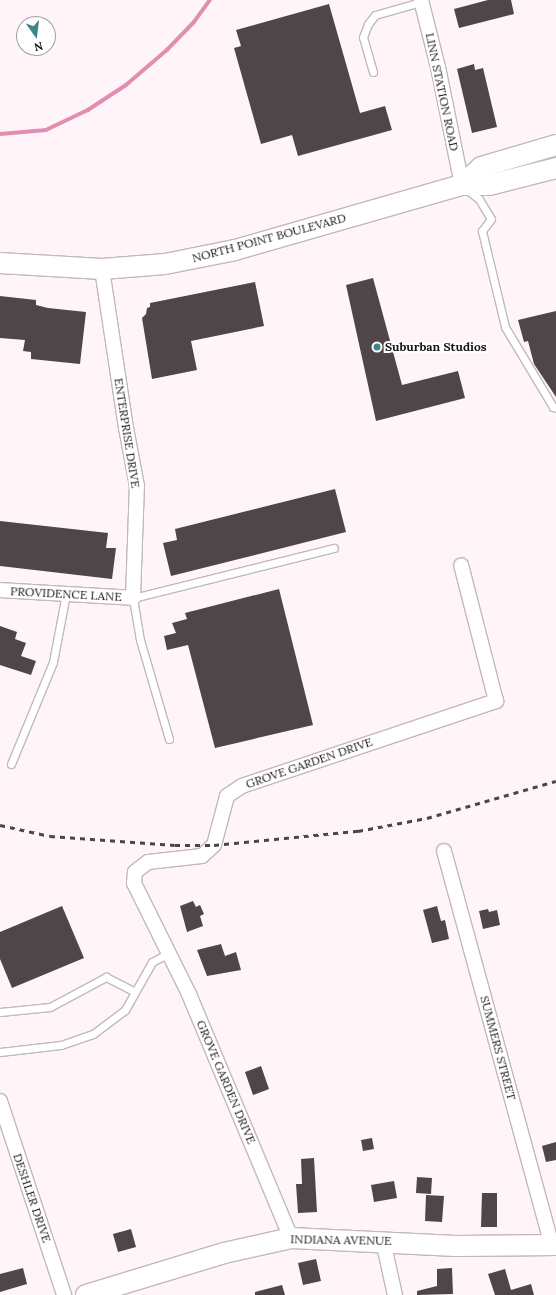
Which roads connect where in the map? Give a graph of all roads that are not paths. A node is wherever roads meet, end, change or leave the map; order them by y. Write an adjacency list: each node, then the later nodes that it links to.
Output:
1 (421, 1): 2 (lane); 5 (street, LINN STATION ROAD)
2 (374, 72)
3 (556, 145): 5 (main road, NORTH POINT BOULEVARD)
4 (556, 168): 5 (main road, NORTH POINT BOULEVARD)
5 (462, 185): 7 (main road, NORTH POINT BOULEVARD); 8 (lane)
6 (0, 263): 7 (main road, NORTH POINT BOULEVARD)
7 (102, 269): 13 (street, ENTERPRISE DRIVE)
8 (556, 408)
9 (334, 548): 13 (lane)
10 (461, 565): 17 (street, GROVE GARDEN DRIVE)
11 (0, 590): 12 (street, PROVIDENCE LANE)
12 (66, 594): 13 (street, PROVIDENCE LANE); 15 (lane)
13 (133, 598): 14 (lane)
14 (170, 739)
15 (11, 764)
16 (444, 851): 24 (street, SUMMERS STREET)
17 (169, 953): 18 (lane); 22 (street, GROVE GARDEN DRIVE)
18 (134, 991): 19 (lane); 20 (lane)
19 (0, 1012)
20 (0, 1052)
21 (0, 1101): 25 (street, DESHLER DRIVE)
22 (291, 1238): 23 (main road, INDIANA AVENUE); 26 (main road, INDIANA AVENUE)
23 (383, 1241): 24 (main road, INDIANA AVENUE); 27 (street)
24 (554, 1245)
25 (64, 1295)
26 (86, 1295)
27 (395, 1295)

